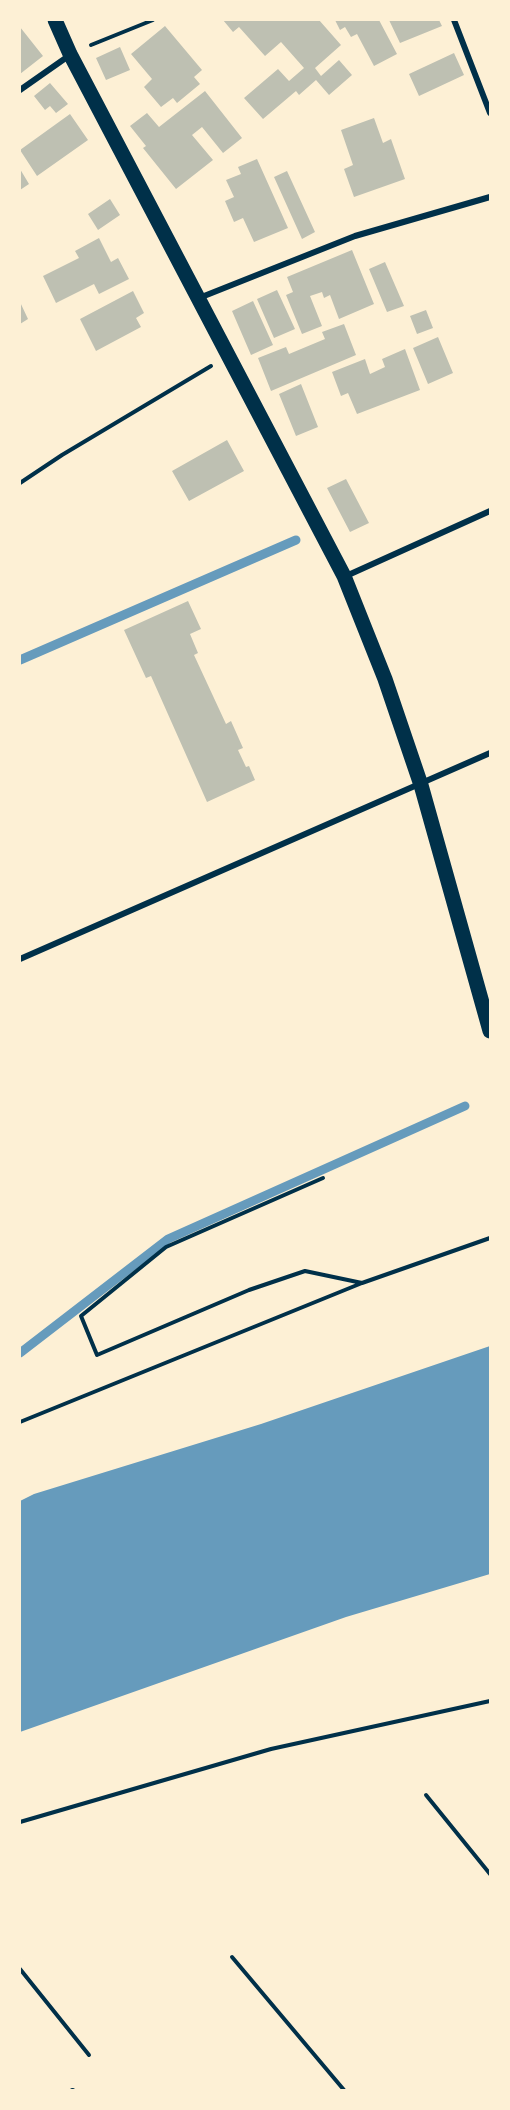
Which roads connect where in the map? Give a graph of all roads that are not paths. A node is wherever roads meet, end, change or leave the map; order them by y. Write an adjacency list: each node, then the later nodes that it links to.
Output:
1 (55, 20): 3 (main road)
2 (454, 20): 5 (street)
3 (70, 54): 4 (street); 7 (main road)
4 (20, 90)
5 (490, 112)
6 (490, 197): 7 (street)
7 (199, 298): 9 (main road)
8 (490, 511): 9 (street)
9 (344, 576): 11 (main road)
10 (490, 753): 11 (street)
11 (421, 785): 12 (street); 13 (main road)
12 (20, 959)
13 (490, 1031)

